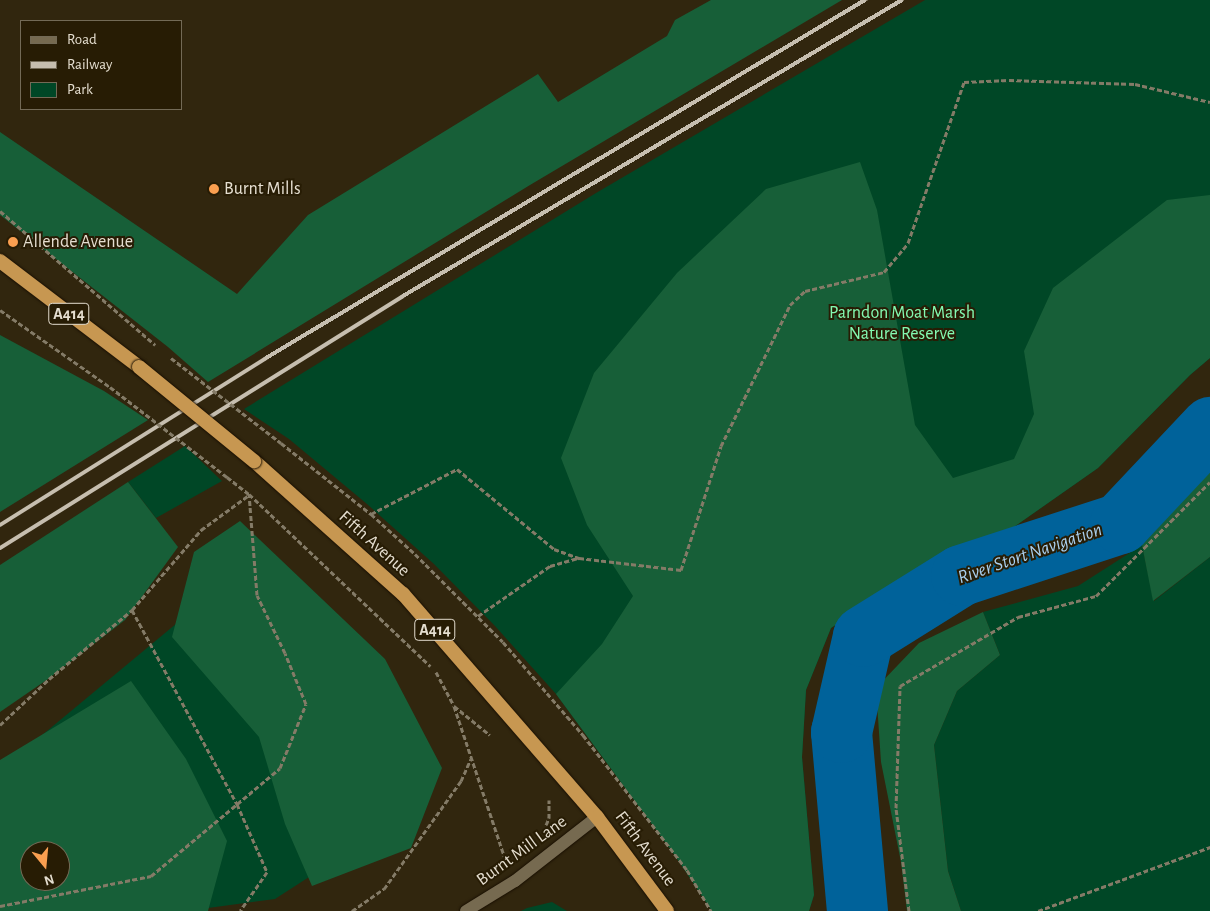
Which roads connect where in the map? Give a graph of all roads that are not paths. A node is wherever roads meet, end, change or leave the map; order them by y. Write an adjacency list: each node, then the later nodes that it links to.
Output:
1 (0, 261): 2 (highway, Fifth Avenue / A414, bridge)
2 (597, 817): 3 (street, Burnt Mill Lane); 4 (highway, Fifth Avenue / A414)
3 (466, 911)
4 (667, 911)

